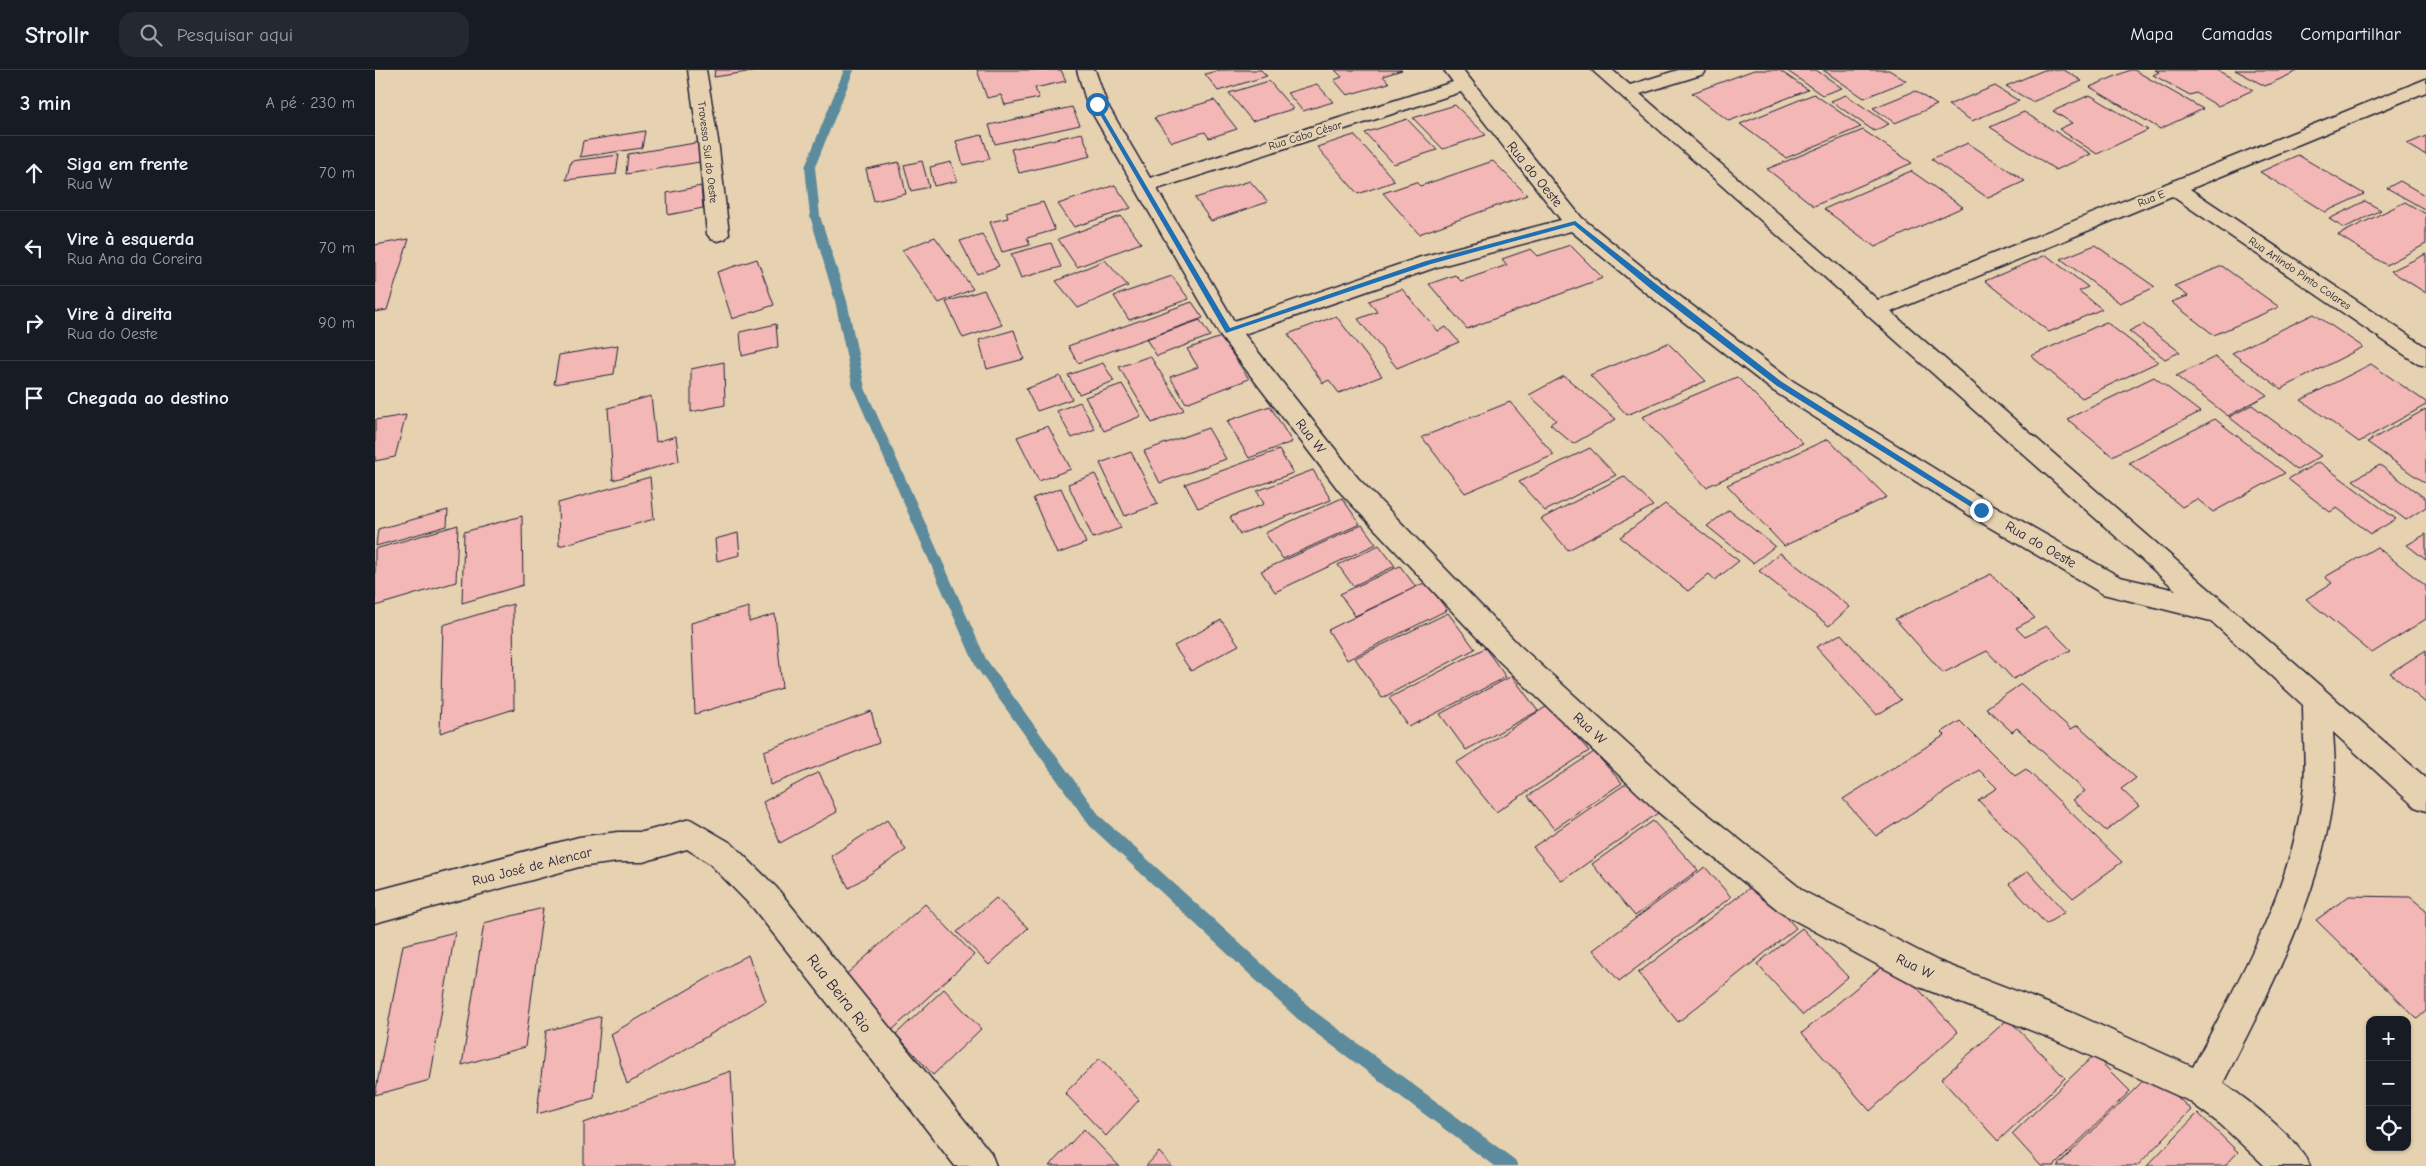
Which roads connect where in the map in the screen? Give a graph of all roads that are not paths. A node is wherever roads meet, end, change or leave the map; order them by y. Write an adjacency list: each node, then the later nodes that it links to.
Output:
1 (697, 70): 11 (street, Travessa Sul do Oeste)
2 (1086, 70): 8 (street, Rua W)
3 (1601, 70): 7 (street, Rua do Oeste)
4 (1697, 70): 7 (street)
5 (1459, 78): 8 (street, Rua Cabo César); 10 (street, Rua do Oeste)
6 (2426, 84): 9 (street, Rua E)
7 (1627, 92): 12 (street, Rua do Oeste)
8 (1146, 186): 13 (street, Rua W)
9 (2174, 188): 12 (street, Rua E); 14 (street, Rua Arlindo Pinto Colares)
10 (1575, 223): 13 (street); 15 (street, Rua do Oeste)
11 (718, 234)
12 (1875, 310): 15 (street, Rua do Oeste)
13 (1229, 331): 20 (street, Rua W)
14 (2426, 358)
15 (2219, 612): 16 (street, Rua do Oeste)
16 (2317, 702): 17 (street, Rua do Oeste); 20 (street)
17 (2426, 797)
18 (690, 834): 19 (street, Rua José de Alencar); 21 (street, Rua Beira Rio)
19 (375, 907)
20 (2201, 1089): 22 (street, Rua W)
21 (978, 1166)
22 (2292, 1166)

